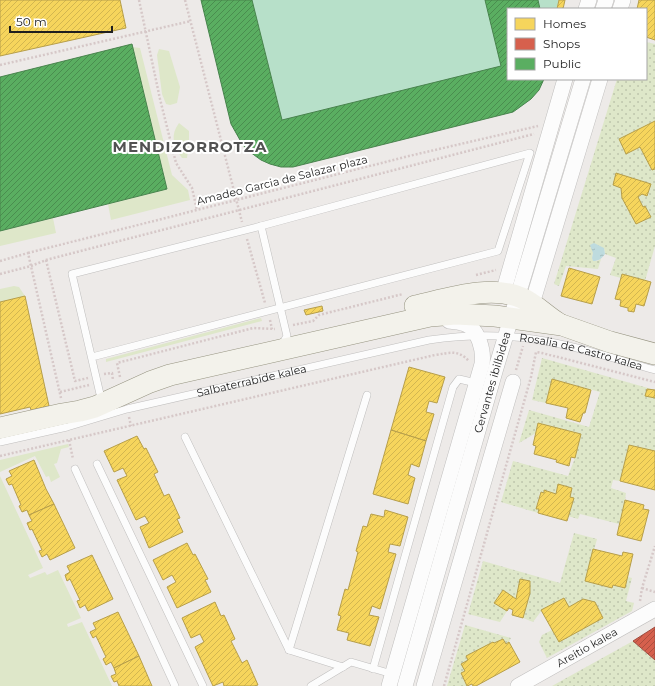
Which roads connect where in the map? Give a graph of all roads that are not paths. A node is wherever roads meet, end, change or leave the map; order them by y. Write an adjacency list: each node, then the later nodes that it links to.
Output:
1 (565, 80): 5 (street, Cervantes ibilbidea)
2 (583, 80): 5 (street, Cervantes ibilbidea)
3 (600, 80): 5 (street, Cervantes ibilbidea)
4 (261, 226): 6 (lane); 6 (lane); 15 (lane)
5 (518, 298): 8 (street, Rosalia de Castro kalea); 9 (street, Cervantes ibilbidea); 10 (street)
6 (281, 308): 10 (lane); 15 (lane)
7 (421, 318): 9 (street); 11 (street, Cervantes ibilbidea); 12 (street)
8 (562, 325): 9 (street, Rosalia de Castro kalea); 13 (street, Rosalia de Castro kalea)
9 (508, 327): 11 (lane, Salbaterrabide kalea); 16 (lane, Rosalia de Castro kalea); 35 (street, Cervantes ibilbidea)
10 (280, 332): 12 (lane); 14 (lane); 19 (street)
11 (476, 336): 18 (street, Cervantes ibilbidea); 24 (lane, Salbaterrabide kalea)
12 (323, 340): 14 (street)
13 (655, 354)
14 (258, 355): 21 (street)
15 (92, 357): 19 (lane)
16 (655, 370)
17 (513, 382): 36 (street, Cervantes ibilbidea)
18 (476, 383): 30 (lane); 31 (street, Cervantes ibilbidea)
19 (104, 385): 21 (street)
20 (367, 395): 28 (lane)
21 (62, 409): 22 (street)
22 (0, 428)
23 (185, 437): 28 (lane)
24 (0, 442)
25 (98, 464): 33 (lane)
26 (75, 469): 32 (lane)
27 (655, 609): 37 (street, Areitio kalea)
28 (289, 650): 29 (lane)
29 (342, 667): 30 (lane); 34 (lane)
30 (373, 669): 31 (lane)
31 (390, 680)
32 (175, 686)
33 (203, 686)
34 (311, 686)
35 (405, 686)
36 (424, 686)
37 (518, 686)

